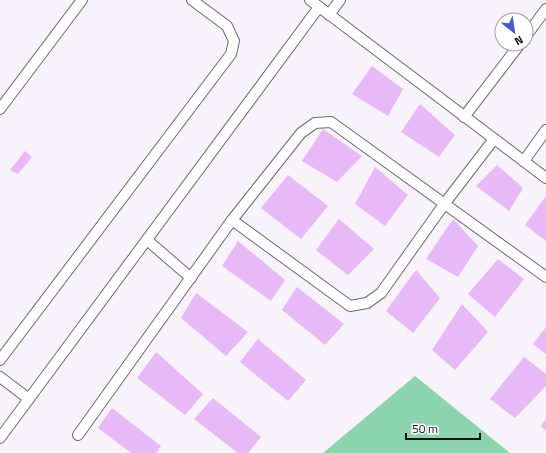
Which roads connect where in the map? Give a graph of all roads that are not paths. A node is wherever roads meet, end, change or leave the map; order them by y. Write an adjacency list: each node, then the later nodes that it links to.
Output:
1 (82, 0): 10 (street)
2 (192, 0): 21 (street)
3 (310, 0): 5 (street)
4 (340, 0): 7 (street)
5 (319, 7): 7 (street); 18 (street)
6 (546, 9): 8 (street)
7 (329, 15): 11 (street)
8 (534, 25)
9 (514, 52): 11 (street)
10 (0, 109)
11 (464, 117): 13 (street)
12 (546, 130): 14 (street)
13 (494, 139): 14 (street); 16 (street)
14 (524, 161): 15 (street)
15 (546, 178)
16 (445, 203): 17 (street); 17 (street); 19 (street)
17 (232, 220): 20 (street)
18 (147, 240): 20 (street); 23 (street)
19 (546, 277)
20 (191, 278): 24 (street)
21 (0, 360)
22 (0, 377): 23 (street)
23 (29, 399): 25 (street)
24 (78, 435)
25 (0, 438)

